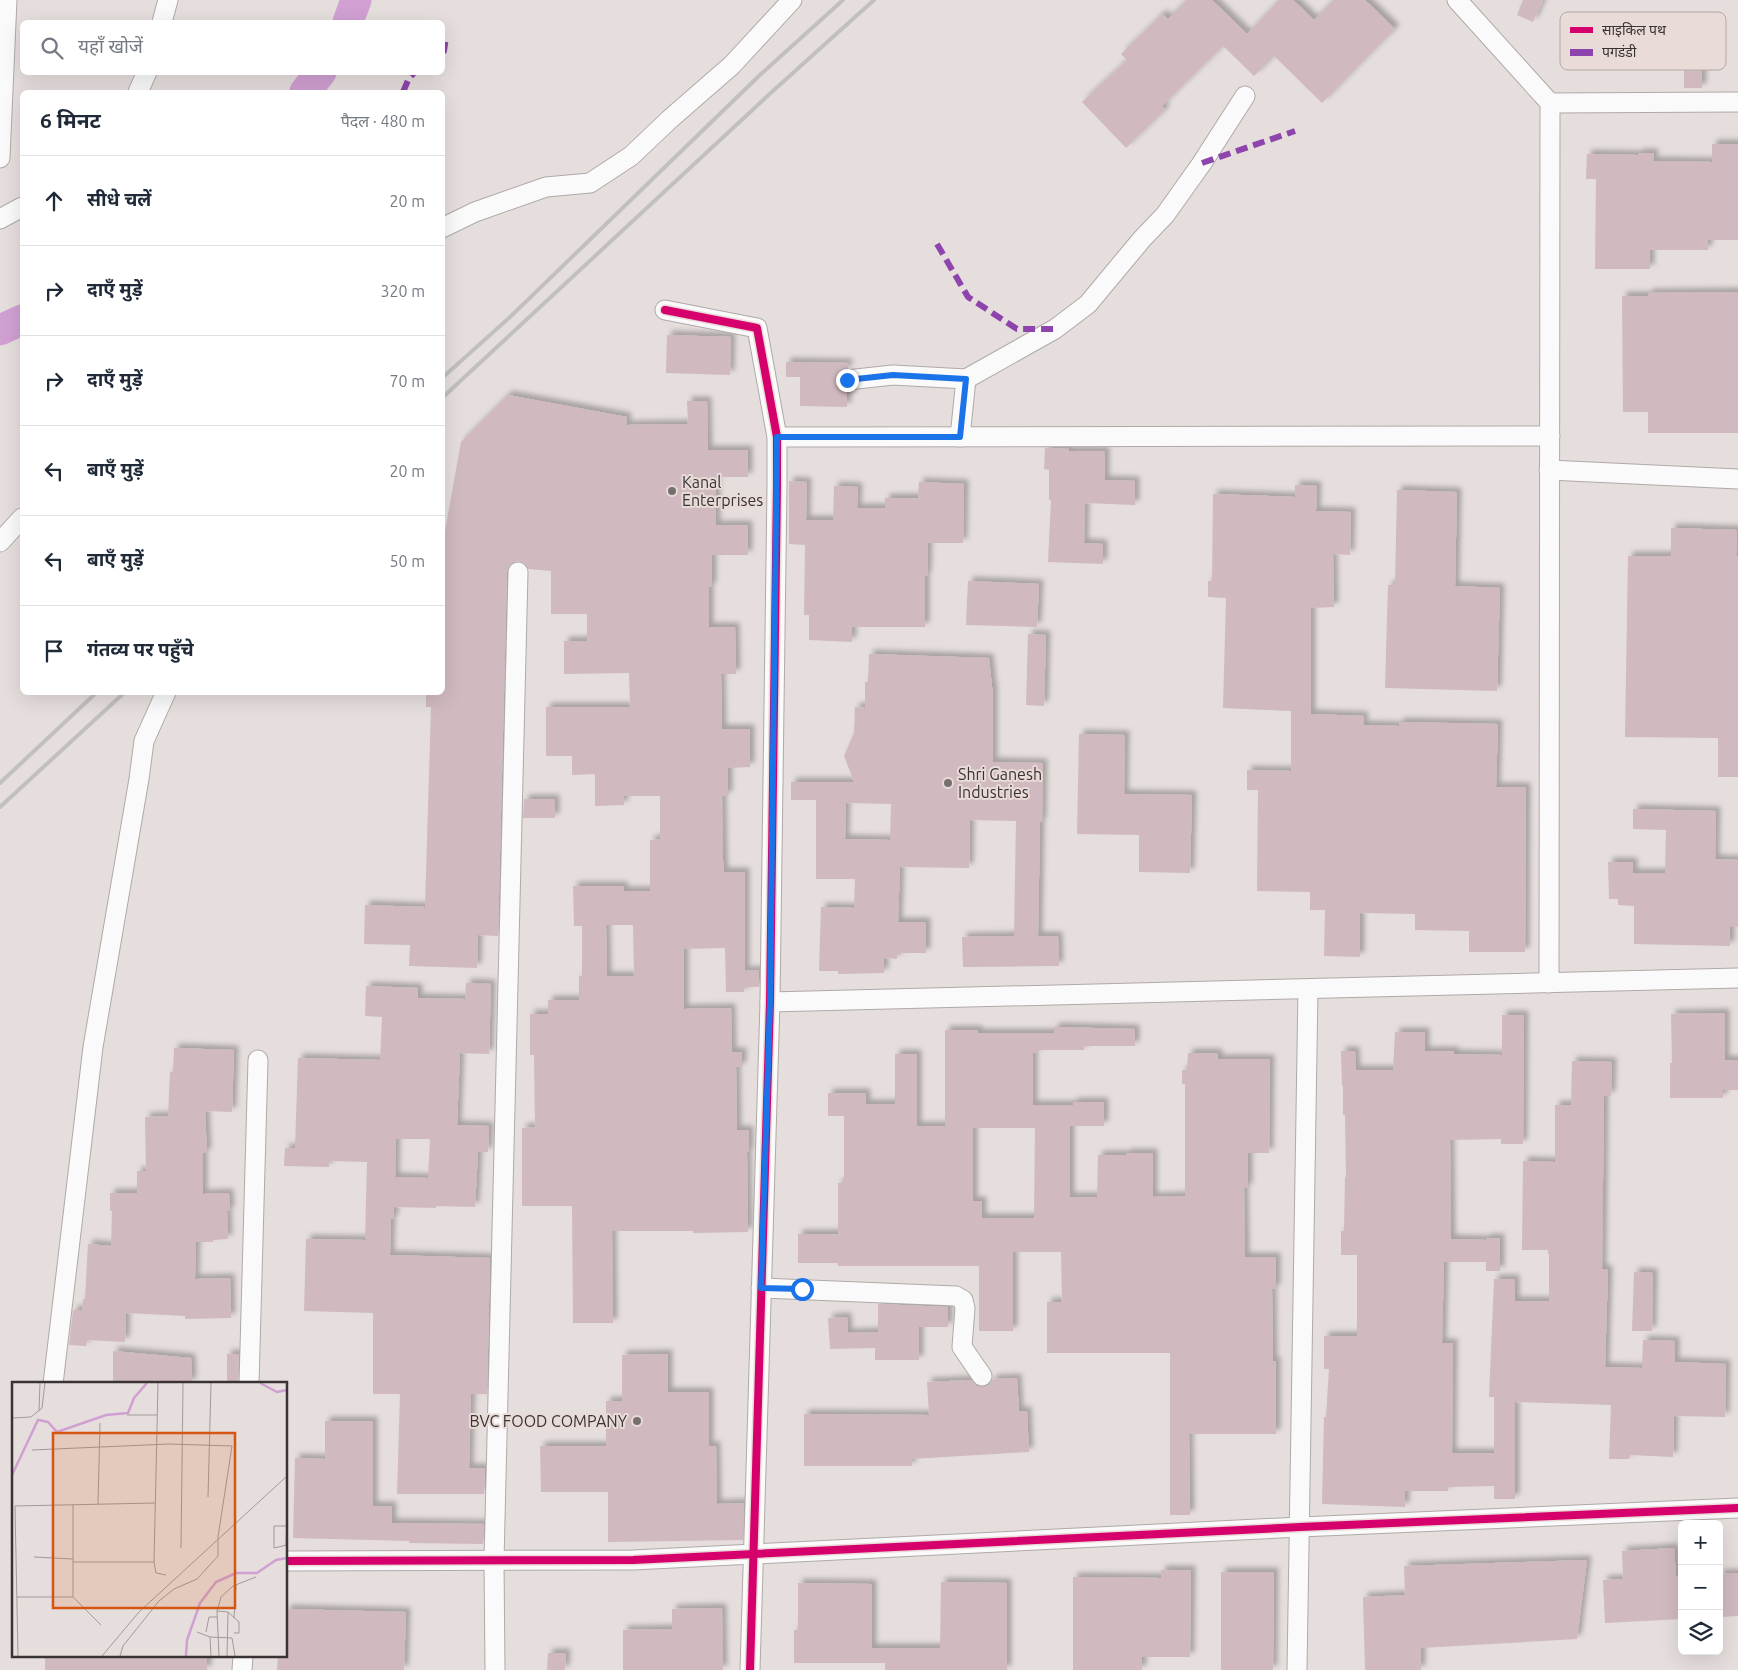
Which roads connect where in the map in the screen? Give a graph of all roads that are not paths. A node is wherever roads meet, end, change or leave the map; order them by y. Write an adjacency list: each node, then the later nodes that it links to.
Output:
1 (7, 0): 11 (street)
2 (168, 0): 5 (street)
3 (792, 0): 14 (street)
4 (1457, 0): 10 (street)
5 (163, 20)
6 (146, 75): 7 (street)
7 (139, 90)
8 (1245, 96): 16 (street)
9 (1738, 102): 10 (street)
10 (1550, 103): 18 (street)
11 (0, 158)
12 (20, 208): 13 (street)
13 (0, 219)
14 (445, 226)
15 (666, 310): 19 (street)
16 (966, 379): 17 (street); 20 (street)
17 (847, 380)
18 (1550, 436): 20 (street); 21 (street)
19 (777, 437): 20 (street); 30 (street)
20 (960, 437)
21 (1549, 470): 22 (street); 28 (street)
22 (1738, 478)
23 (20, 520): 24 (street)
24 (0, 542)
25 (518, 572): 39 (street)
26 (165, 695): 34 (street)
27 (1738, 978): 28 (street)
28 (1549, 983): 29 (street)
29 (1308, 989): 30 (street); 37 (street)
30 (770, 1002): 32 (street)
31 (258, 1060): 35 (street)
32 (761, 1288): 33 (street); 38 (street)
33 (982, 1376)
34 (53, 1382)
35 (249, 1382)
36 (1738, 1508): 37 (street)
37 (1300, 1527): 38 (street); 43 (street)
38 (753, 1554): 39 (street); 42 (street)
39 (494, 1560): 40 (street); 41 (street)
40 (288, 1561)
41 (495, 1670)
42 (750, 1670)
43 (1297, 1670)

